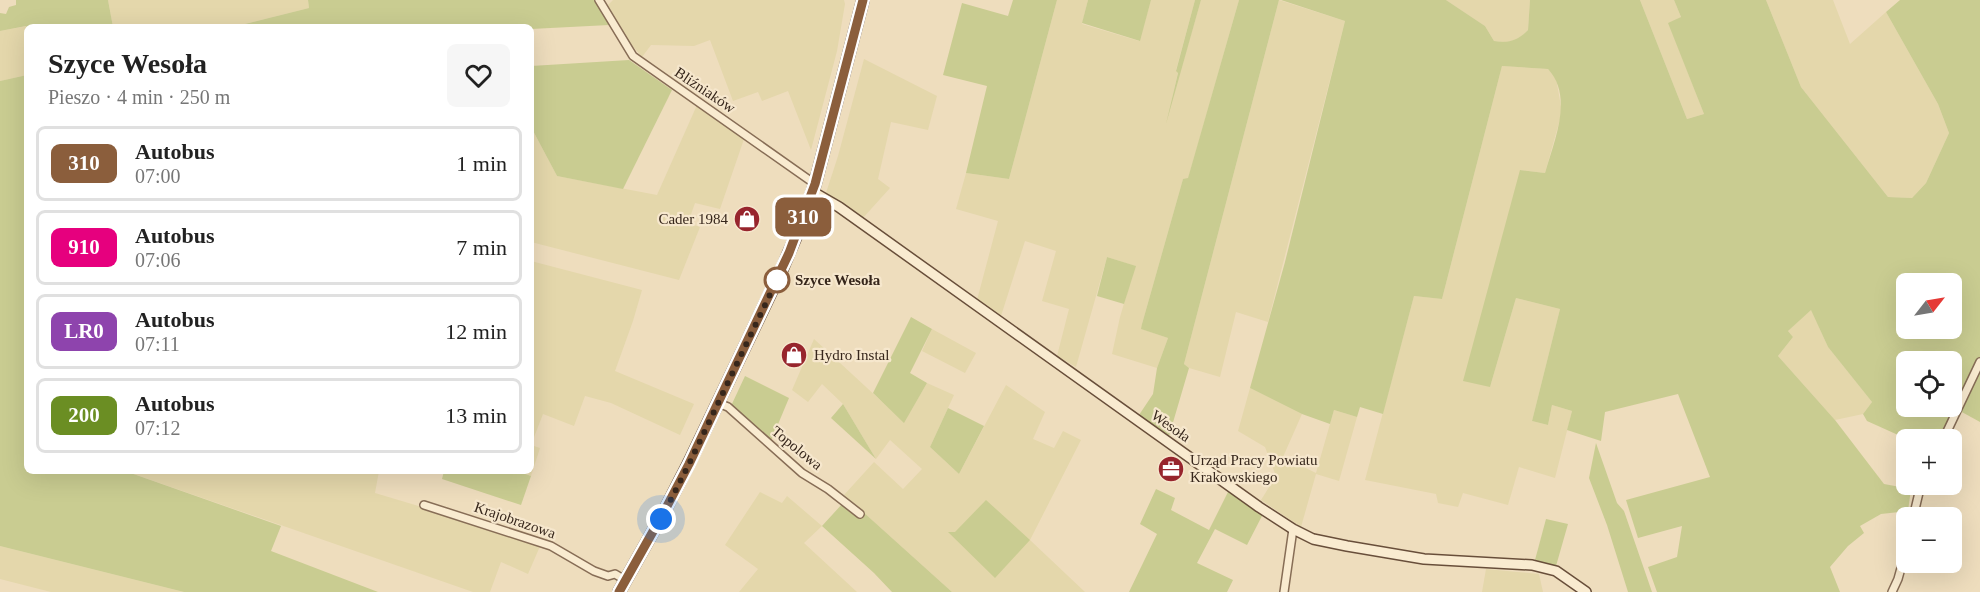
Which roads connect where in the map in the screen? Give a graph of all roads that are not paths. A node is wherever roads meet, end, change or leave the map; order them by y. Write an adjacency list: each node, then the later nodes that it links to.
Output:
1 (599, 0): 3 (street, Bliźniaków)
2 (863, 0): 3 (main road)
3 (814, 188): 5 (main road); 9 (street, Wesoła)
4 (1980, 362): 6 (street)
5 (718, 403): 8 (street, Topolowa); 11 (main road)
6 (1948, 429)
7 (424, 505): 11 (street, Krajobrazowa)
8 (860, 514)
9 (1293, 529): 13 (street); 14 (street, Wesoła)
10 (1900, 573): 15 (street)
11 (625, 580): 12 (main road)
12 (618, 592)
13 (1284, 592)
14 (1586, 592)
15 (1892, 592)

